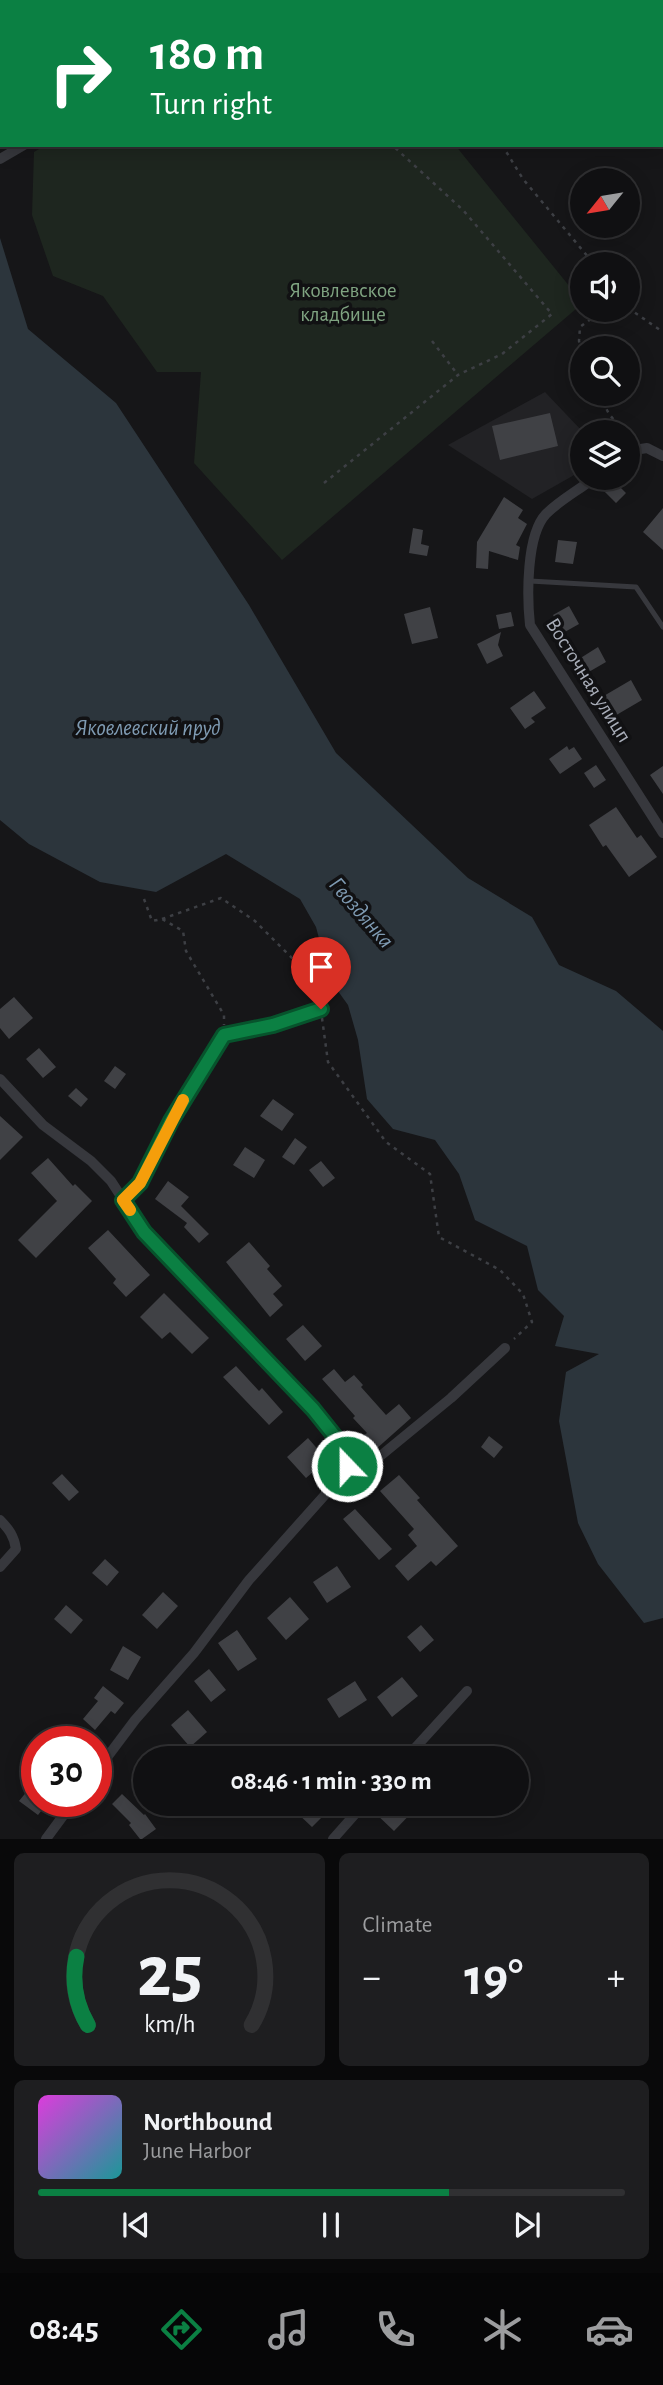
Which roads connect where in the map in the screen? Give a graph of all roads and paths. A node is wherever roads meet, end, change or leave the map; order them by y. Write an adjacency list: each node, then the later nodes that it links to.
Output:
1 (21, 147): 4 (street)
2 (394, 147): 9 (path)
3 (503, 147): 5 (path)
4 (0, 159)
5 (584, 252)
6 (640, 316): 7 (path)
7 (663, 332)
8 (432, 341): 9 (path)
9 (458, 375): 12 (path)
10 (640, 449): 11 (street)
11 (663, 456)
12 (324, 483)
13 (578, 490): 14 (street, Восточная улицп)
14 (530, 581): 15 (lane); 16 (street, Восточная улицп)
15 (663, 627)
16 (663, 833)
17 (144, 899): 18 (path)
18 (162, 919): 19 (path); 20 (path)
19 (321, 1009): 20 (lane); 23 (path)
20 (224, 1035): 22 (lane)
21 (0, 1079): 22 (street)
22 (123, 1200): 24 (street)
23 (505, 1348): 24 (street)
24 (347, 1466): 29 (street)
25 (0, 1520): 26 (street)
26 (0, 1567)
27 (467, 1691): 28 (street)
28 (417, 1746)
29 (112, 1751)
30 (353, 1816): 33 (street)
31 (62, 1817): 32 (street)
32 (46, 1839)
33 (333, 1839)

